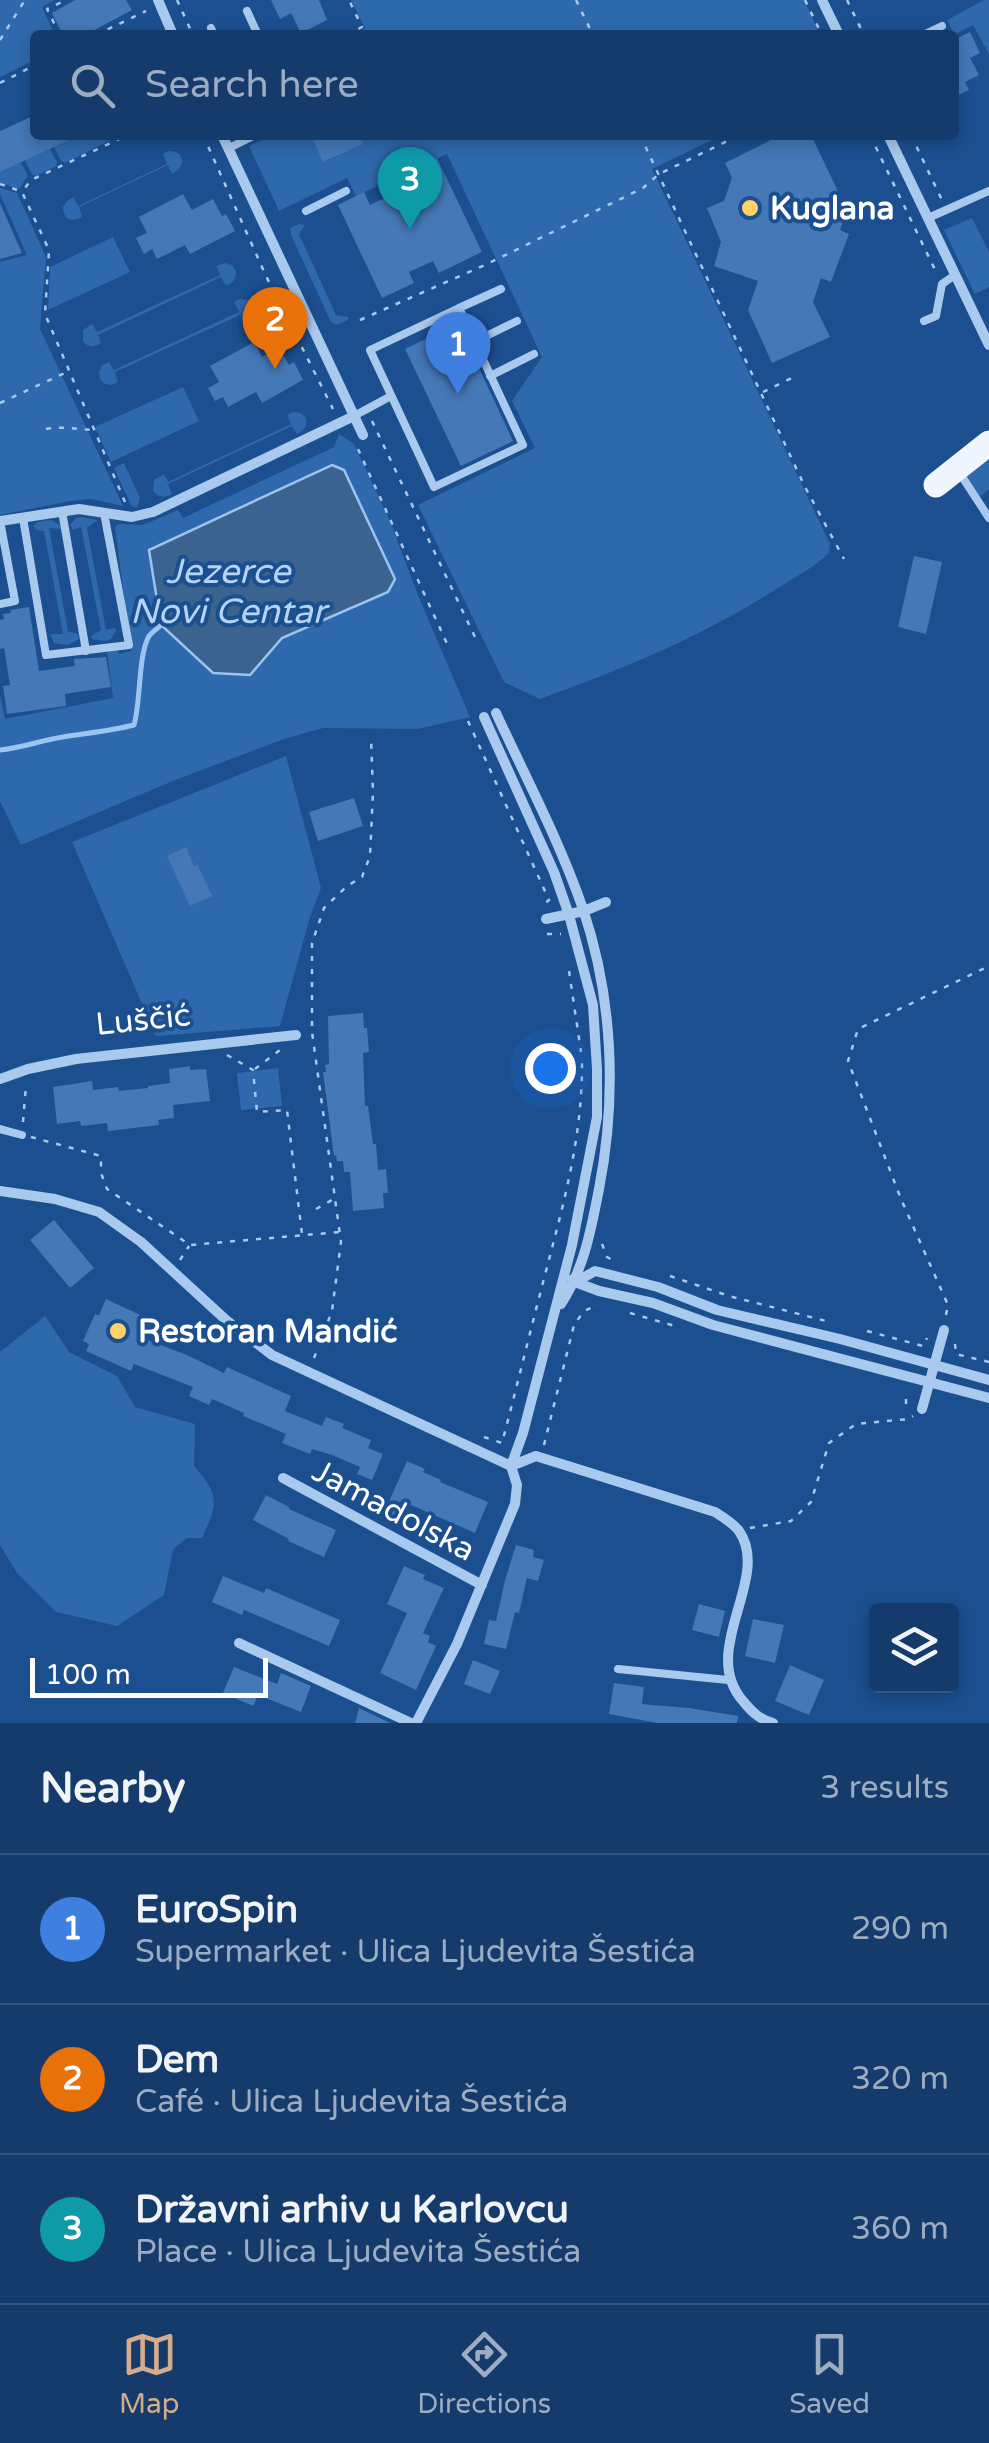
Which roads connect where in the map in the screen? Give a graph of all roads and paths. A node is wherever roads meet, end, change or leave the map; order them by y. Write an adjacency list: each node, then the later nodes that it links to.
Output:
1 (24, 0): 24 (path)
2 (61, 0): 13 (path)
3 (158, 0): 15 (street)
4 (178, 0): 16 (path)
5 (349, 0): 18 (path)
6 (576, 0): 19 (path)
7 (805, 0): 20 (path)
8 (822, 0): 21 (street)
9 (847, 0): 22 (path)
10 (147, 10): 14 (path)
11 (247, 11): 17 (lane)
12 (942, 26): 23 (lane)
13 (57, 30)
14 (106, 30)
15 (171, 30)
16 (191, 30)
17 (256, 30)
18 (356, 30)
19 (591, 30)
20 (820, 30)
21 (837, 30)
22 (862, 30)
23 (934, 30)
24 (0, 40)
25 (30, 68): 26 (path)
26 (0, 83)
27 (117, 140): 41 (path)
28 (204, 140): 62 (path)
29 (225, 140): 36 (street)
30 (246, 140): 36 (lane)
31 (642, 140): 37 (path)
32 (730, 140): 37 (path)
33 (872, 140): 46 (path)
34 (890, 140): 44 (street)
35 (913, 140): 42 (path)
36 (229, 148): 61 (street)
37 (659, 174): 49 (path); 58 (path)
38 (0, 184): 41 (path)
39 (346, 191): 43 (lane)
40 (989, 191): 42 (lane)
41 (22, 192): 55 (path)
42 (947, 210): 44 (lane)
43 (306, 211)
44 (928, 218): 45 (street)
45 (955, 275): 46 (lane); 53 (street)
46 (942, 284): 51 (lane)
47 (501, 289): 48 (lane)
48 (459, 308): 52 (lane); 59 (lane)
49 (360, 320)
50 (517, 321): 52 (lane)
51 (924, 322)
52 (474, 342): 56 (lane)
53 (989, 346)
54 (534, 354): 56 (lane)
55 (70, 370): 60 (path); 64 (path)
56 (490, 376): 59 (lane)
57 (796, 376): 58 (path)
58 (761, 393): 75 (path)
59 (391, 396): 61 (lane)
60 (0, 403)
61 (354, 416): 62 (street); 65 (street)
62 (340, 423): 71 (street)
63 (46, 429): 64 (path)
64 (93, 430): 71 (path)
65 (363, 434)
66 (989, 443): 68 (main road)
67 (359, 450): 77 (path)
68 (946, 476): 73 (lane)
69 (62, 510): 70 (street); 72 (street); 78 (lane)
70 (104, 513): 71 (street); 78 (lane)
71 (132, 517)
72 (22, 518): 74 (street); 78 (lane)
73 (989, 518)
74 (0, 521): 76 (lane)
75 (844, 559)
76 (0, 604)
77 (449, 648)
78 (86, 650)
79 (468, 722): 82 (path)
80 (371, 737): 100 (path)
81 (606, 902): 83 (street)
82 (541, 907)
83 (584, 911): 84 (street); 84 (street); 106 (street)
84 (569, 914): 85 (street); 109 (street)
85 (546, 919)
86 (547, 934): 87 (path)
87 (561, 934)
88 (568, 966): 131 (path)
89 (989, 966): 119 (path)
90 (296, 1035): 93 (street, Luščić)
91 (284, 1047): 94 (path)
92 (220, 1052): 94 (path)
93 (28, 1068): 95 (street, Luščić); 97 (path)
94 (253, 1070): 103 (path)
95 (0, 1079)
96 (0, 1129): 97 (lane)
97 (22, 1135)
98 (34, 1138): 105 (path)
99 (0, 1190): 124 (street)
100 (335, 1198): 101 (path); 102 (path)
101 (316, 1209)
102 (340, 1232): 103 (path); 124 (path)
103 (302, 1235): 105 (path)
104 (600, 1239): 107 (path)
105 (190, 1245): 108 (path)
106 (586, 1249): 110 (street); 112 (street)
107 (616, 1262)
108 (178, 1264)
109 (567, 1264): 112 (street); 115 (street)
110 (595, 1270): 112 (street); 123 (street)
111 (670, 1276): 116 (path)
112 (575, 1282): 115 (street); 126 (street)
113 (608, 1308): 132 (path)
114 (621, 1310): 117 (path)
115 (555, 1313): 133 (street)
116 (844, 1326)
117 (682, 1329)
118 (860, 1330): 120 (path)
119 (944, 1330): 123 (street)
120 (928, 1337)
121 (954, 1343): 122 (path)
122 (989, 1362)
123 (935, 1364): 125 (street); 126 (street)
124 (308, 1374): 133 (street)
125 (989, 1380)
126 (930, 1381): 128 (street); 130 (street)
127 (906, 1389): 129 (path)
128 (989, 1398)
129 (906, 1404)
130 (922, 1408): 135 (path)
131 (479, 1436)
132 (544, 1447)
133 (511, 1466): 135 (street); 136 (street)
134 (283, 1478): 136 (street, Jamadolska)
135 (739, 1530): 139 (street)
136 (482, 1585): 140 (street)
137 (239, 1642): 140 (street)
138 (618, 1669): 139 (lane)
139 (728, 1680): 141 (street)
140 (413, 1723)
141 (773, 1723)

